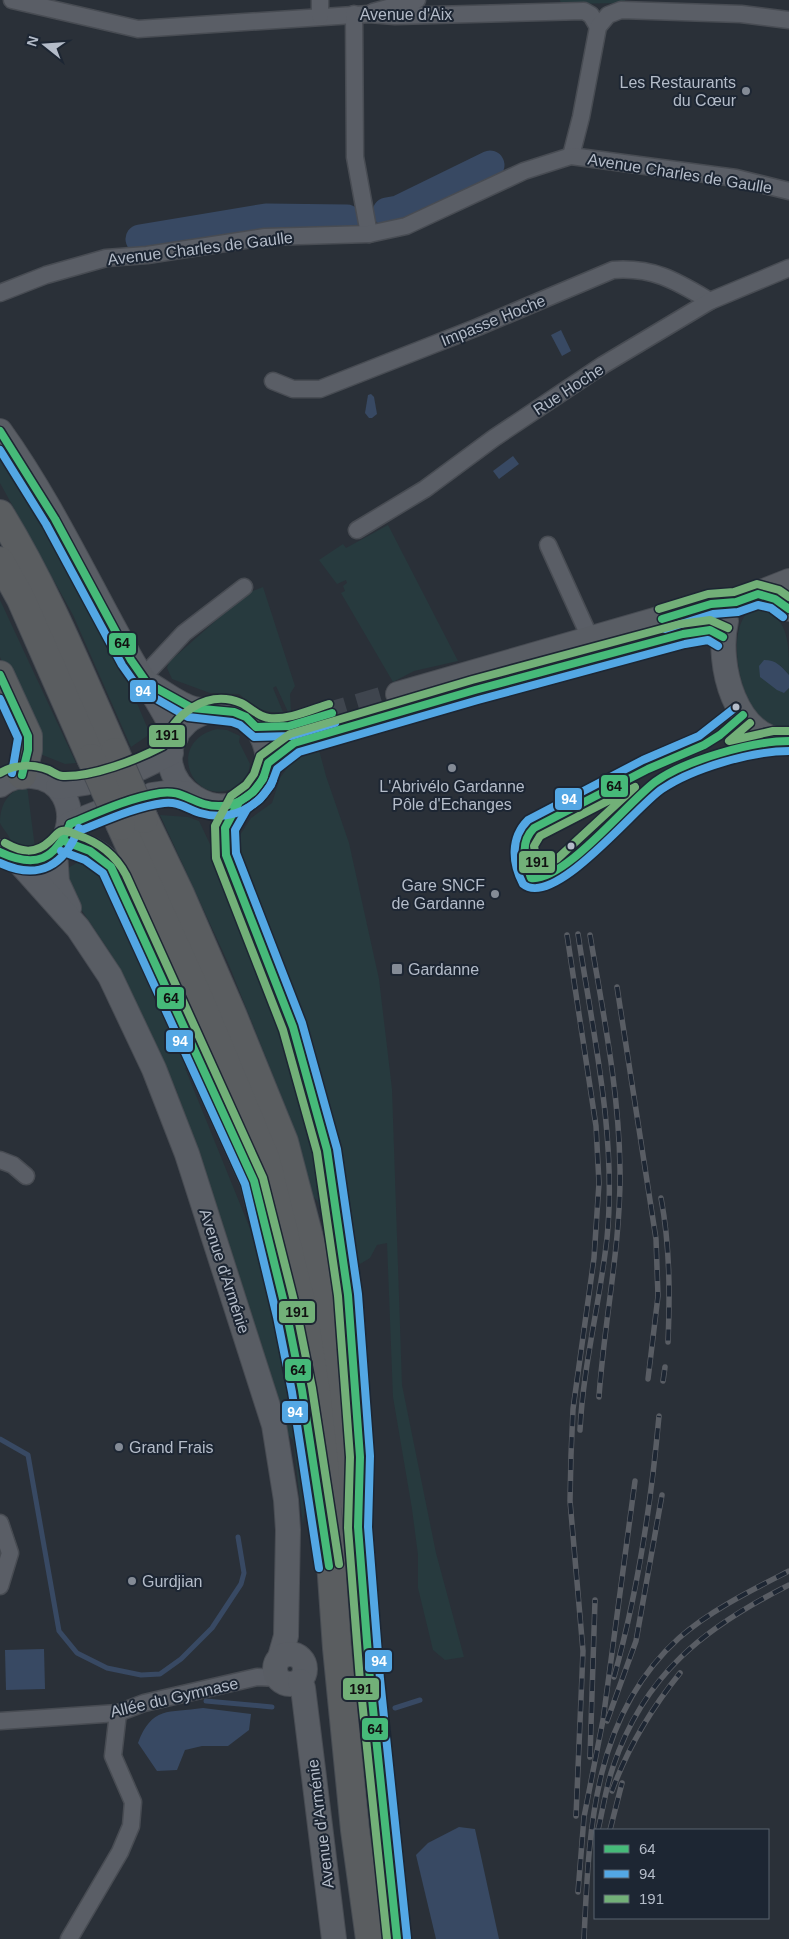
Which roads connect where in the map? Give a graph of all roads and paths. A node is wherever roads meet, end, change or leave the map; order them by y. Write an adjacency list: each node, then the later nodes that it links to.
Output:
1 (12, 0): 3 (street, Avenue d'Aix)
2 (417, 0): 4 (street)
3 (320, 8): 4 (street, Avenue d'Aix)
4 (362, 14): 6 (street, Avenue d'Aix); 9 (street)
5 (789, 20): 6 (street)
6 (598, 27): 7 (street, Avenue Charles de Gaulle)
7 (571, 156): 8 (street, Avenue Charles de Gaulle); 9 (street, Avenue Charles de Gaulle)
8 (789, 191)
9 (368, 229): 11 (street, Avenue Charles de Gaulle)
10 (789, 268): 12 (street, Rue Hoche)
11 (0, 293)
12 (710, 301): 13 (street, Impasse Hoche); 16 (street, Rue Hoche)
13 (273, 381)
14 (0, 431): 26 (street)
15 (0, 514): 32 (highway)
16 (357, 530)
17 (548, 545): 24 (street)
18 (0, 560): 32 (highway)
19 (789, 581): 21 (street)
20 (244, 587): 26 (street)
21 (747, 598): 22 (street); 23 (street); 24 (street)
22 (789, 609)
23 (723, 637): 24 (street); 29 (street)
24 (591, 640)
25 (0, 675): 34 (highway)
26 (145, 680): 27 (street); 30 (street)
27 (207, 711): 28 (street); 30 (street)
28 (256, 726): 31 (street); 31 (street)
29 (789, 741)
30 (174, 745): 33 (street); 36 (street)
31 (268, 762): 37 (street)
32 (97, 764): 35 (street); 38 (highway, bridge)
33 (140, 768)
34 (7, 780): 35 (street)
35 (58, 788): 39 (street, Avenue d'Arménie)
36 (186, 794): 37 (street); 38 (street)
37 (239, 802): 45 (highway)
38 (129, 813): 39 (street); 45 (highway); 46 (highway)
39 (63, 839): 40 (street); 41 (street, Avenue d'Arménie); 46 (highway)
40 (8, 858): 41 (street, Avenue d'Arménie)
41 (78, 928): 48 (street, Avenue d'Arménie)
42 (0, 1160): 43 (street)
43 (26, 1176)
44 (0, 1523): 47 (street)
45 (358, 1527): 54 (highway)
46 (332, 1585): 53 (highway)
47 (0, 1586)
48 (282, 1666): 49 (street, Allée du Gymnase); 52 (street, Avenue d'Arménie)
49 (118, 1712): 50 (street, Allée du Gymnase); 51 (street)
50 (0, 1721)
51 (69, 1939)
52 (334, 1939)
53 (370, 1939)
54 (398, 1939)

